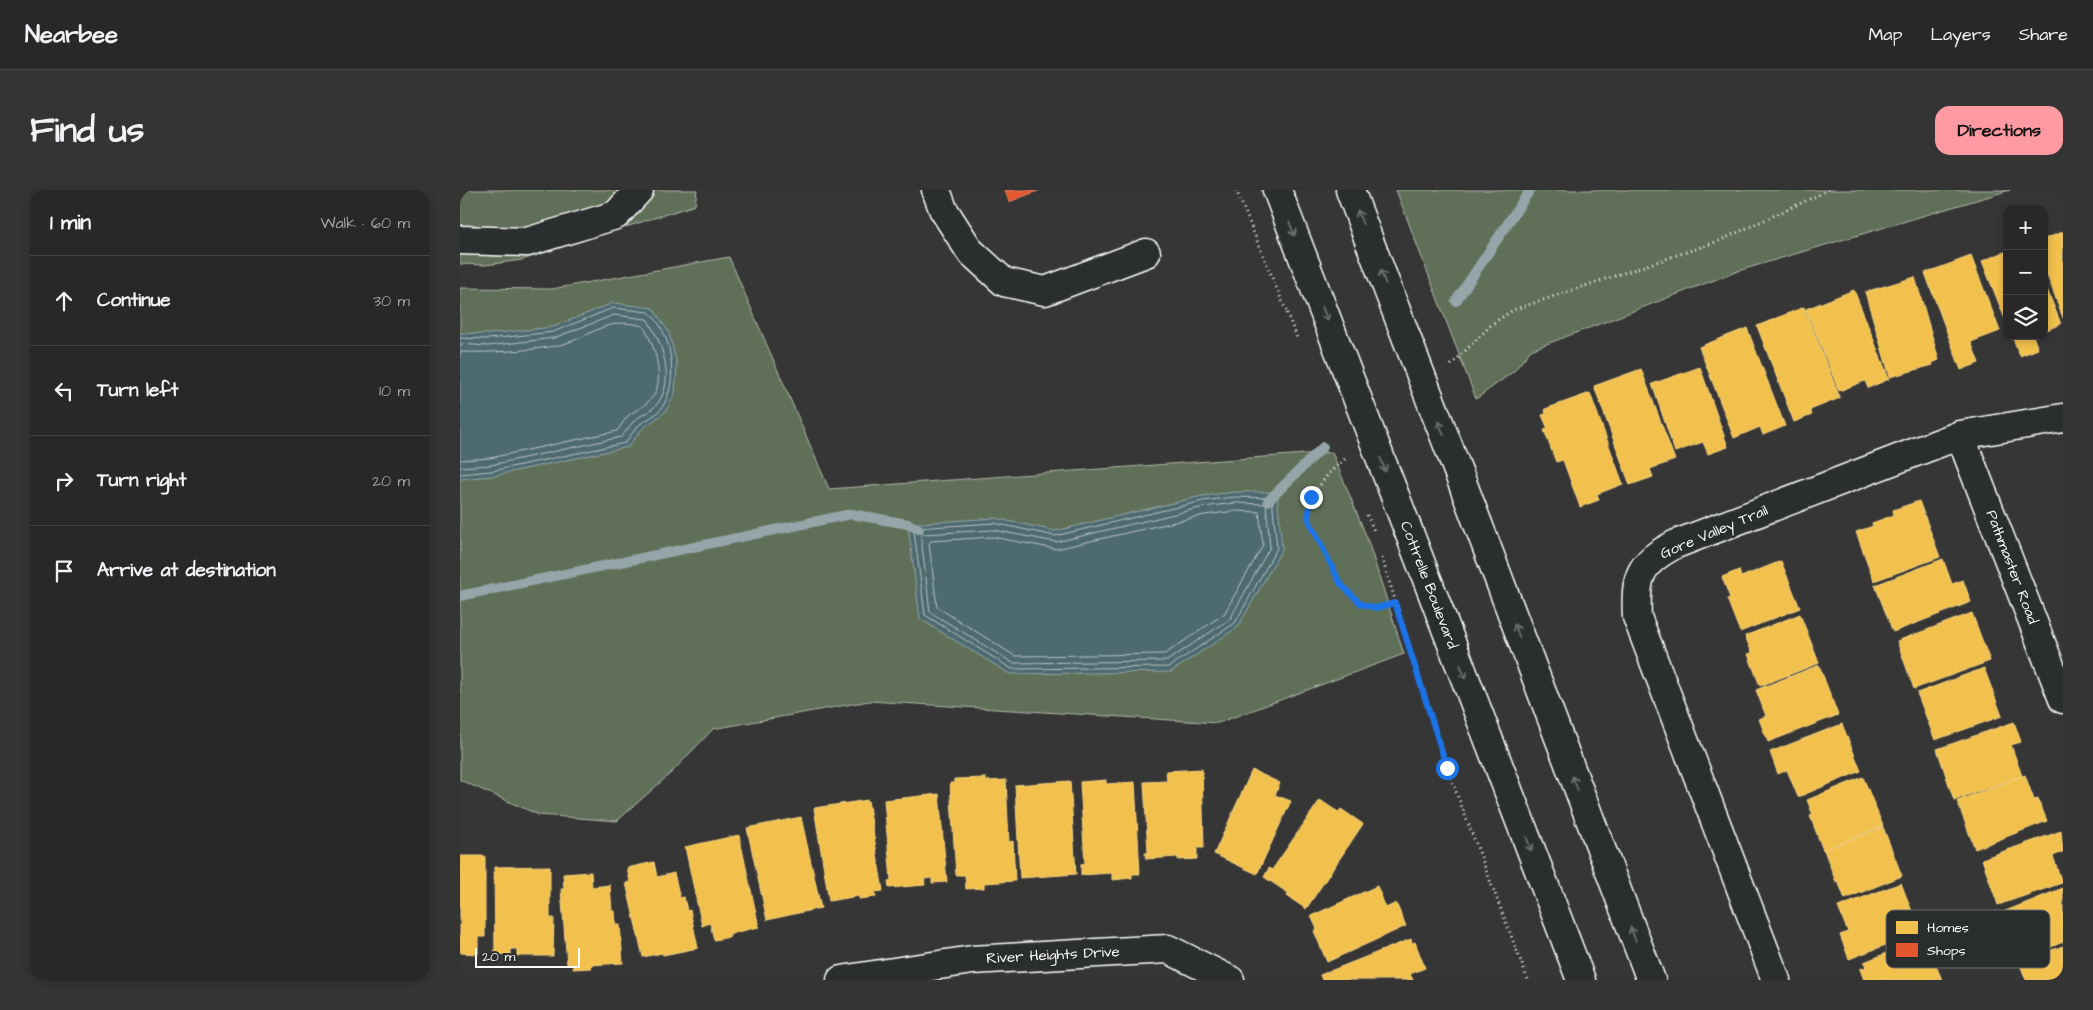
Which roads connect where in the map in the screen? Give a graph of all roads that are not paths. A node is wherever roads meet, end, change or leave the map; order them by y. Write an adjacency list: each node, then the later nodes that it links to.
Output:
1 (639, 190): 5 (street)
2 (936, 190): 6 (street)
3 (1277, 190): 12 (street, Cottrelle Boulevard, one-way to 12, bridge)
4 (1350, 190): 13 (street, one-way to 4, bridge)
5 (460, 240)
6 (1146, 253)
7 (2063, 418): 8 (street, Gore Valley Trail)
8 (1960, 435): 9 (street, Pathmaster Road); 14 (street, Gore Valley Trail)
9 (2063, 699)
10 (841, 980): 11 (street, River Heights Drive)
11 (1230, 980)
12 (1581, 980)
13 (1651, 980)
14 (1776, 980)

